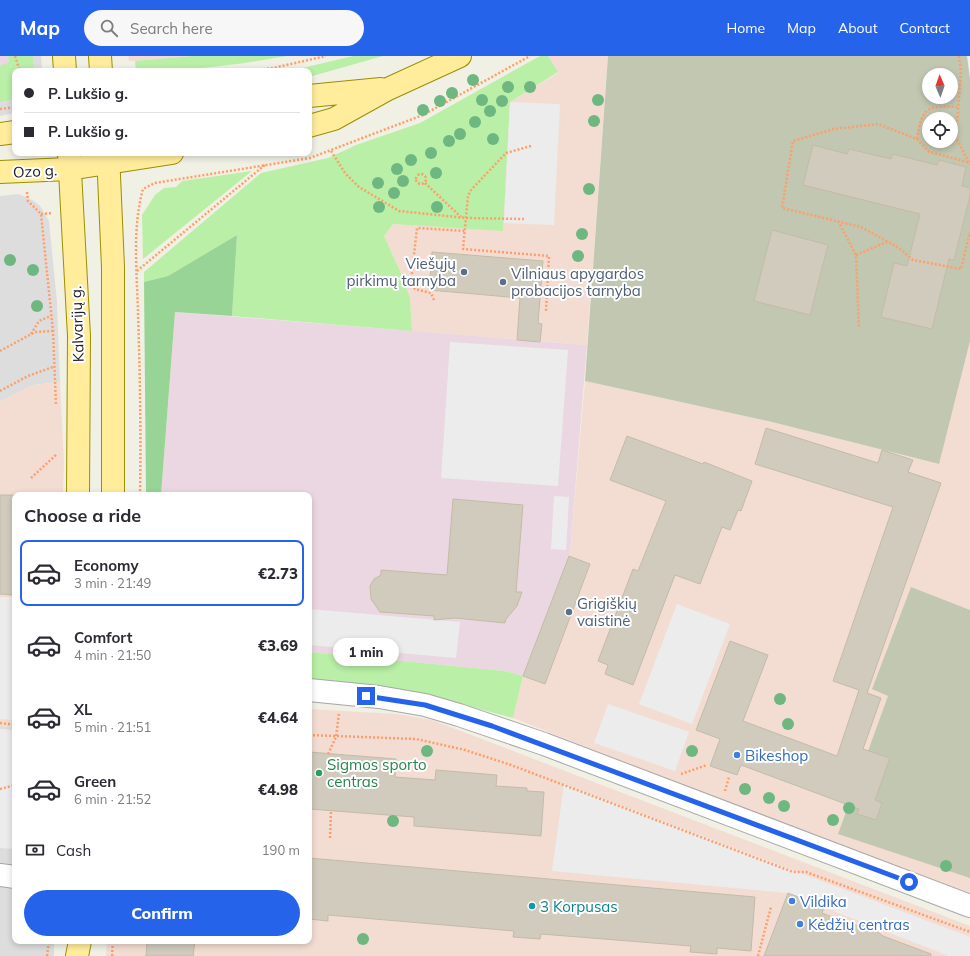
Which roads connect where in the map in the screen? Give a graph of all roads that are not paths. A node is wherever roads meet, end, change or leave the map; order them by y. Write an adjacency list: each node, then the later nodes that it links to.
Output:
1 (64, 56): 4 (main road)
2 (100, 56): 5 (main road)
3 (460, 56): 6 (main road)
4 (65, 68)
5 (102, 68)
6 (388, 89): 7 (main road); 8 (main road)
7 (312, 96)
8 (312, 125)
9 (12, 132): 10 (main road)
10 (0, 134)
11 (134, 156): 12 (main road, Ozo g.)
12 (108, 158): 13 (main road, Ozo g.); 16 (main road)
13 (69, 161): 14 (main road, Ozo g.); 15 (main road, Kalvarijų g.)
14 (0, 172)
15 (78, 492)
16 (113, 492)
17 (312, 690): 20 (street)
18 (0, 875): 19 (street)
19 (12, 877)
20 (970, 906)
21 (71, 944): 23 (main road)
22 (79, 944): 24 (main road)
23 (72, 956)
24 (77, 956)

